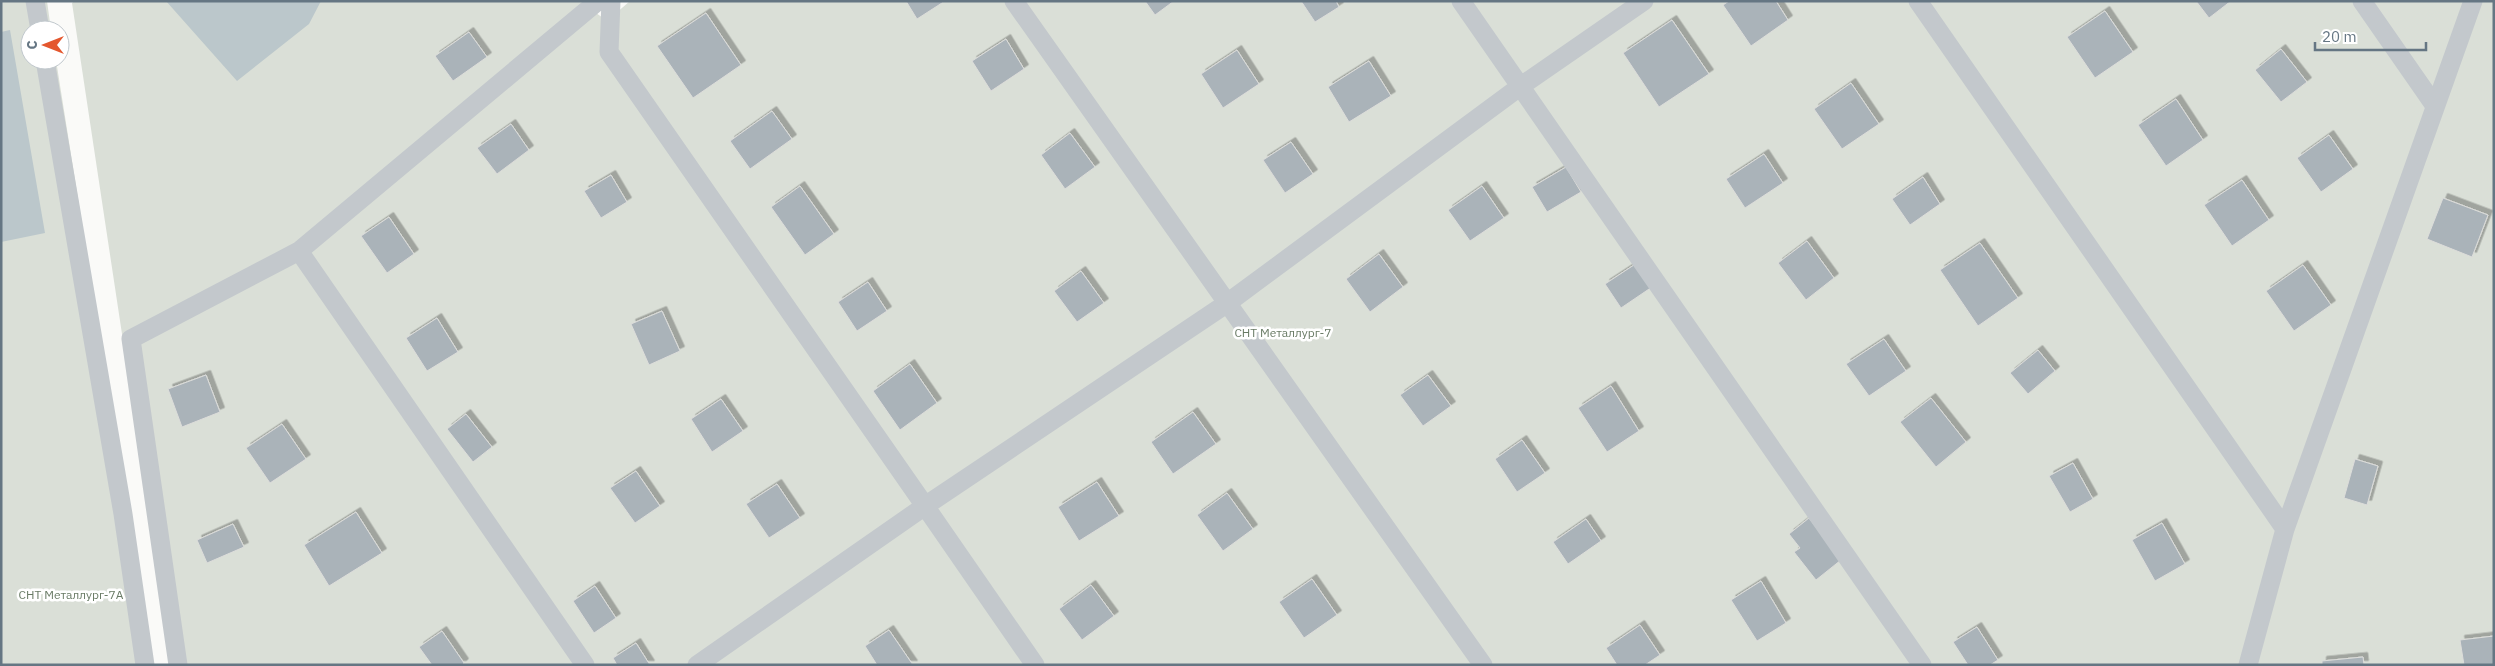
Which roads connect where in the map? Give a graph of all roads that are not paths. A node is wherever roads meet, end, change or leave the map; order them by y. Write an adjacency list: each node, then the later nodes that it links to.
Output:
1 (35, 1): 10 (lane)
2 (598, 1): 14 (lane)
3 (611, 1): 16 (lane)
4 (1014, 1): 15 (lane)
5 (1461, 1): 12 (lane)
6 (1644, 1): 12 (lane)
7 (1918, 1): 17 (lane)
8 (2362, 1): 13 (lane)
9 (2473, 1): 13 (lane)
10 (38, 20)
11 (47, 70): 18 (lane)
12 (1521, 86): 15 (lane); 24 (lane)
13 (2435, 106): 17 (lane)
14 (299, 251): 19 (lane); 20 (lane)
15 (1226, 304): 16 (lane); 23 (lane)
16 (924, 506): 21 (lane); 22 (lane)
17 (2286, 529): 25 (lane)
18 (145, 665)
19 (178, 665)
20 (585, 665)
21 (697, 665)
22 (1035, 665)
23 (1483, 665)
24 (1922, 665)
25 (2248, 665)

